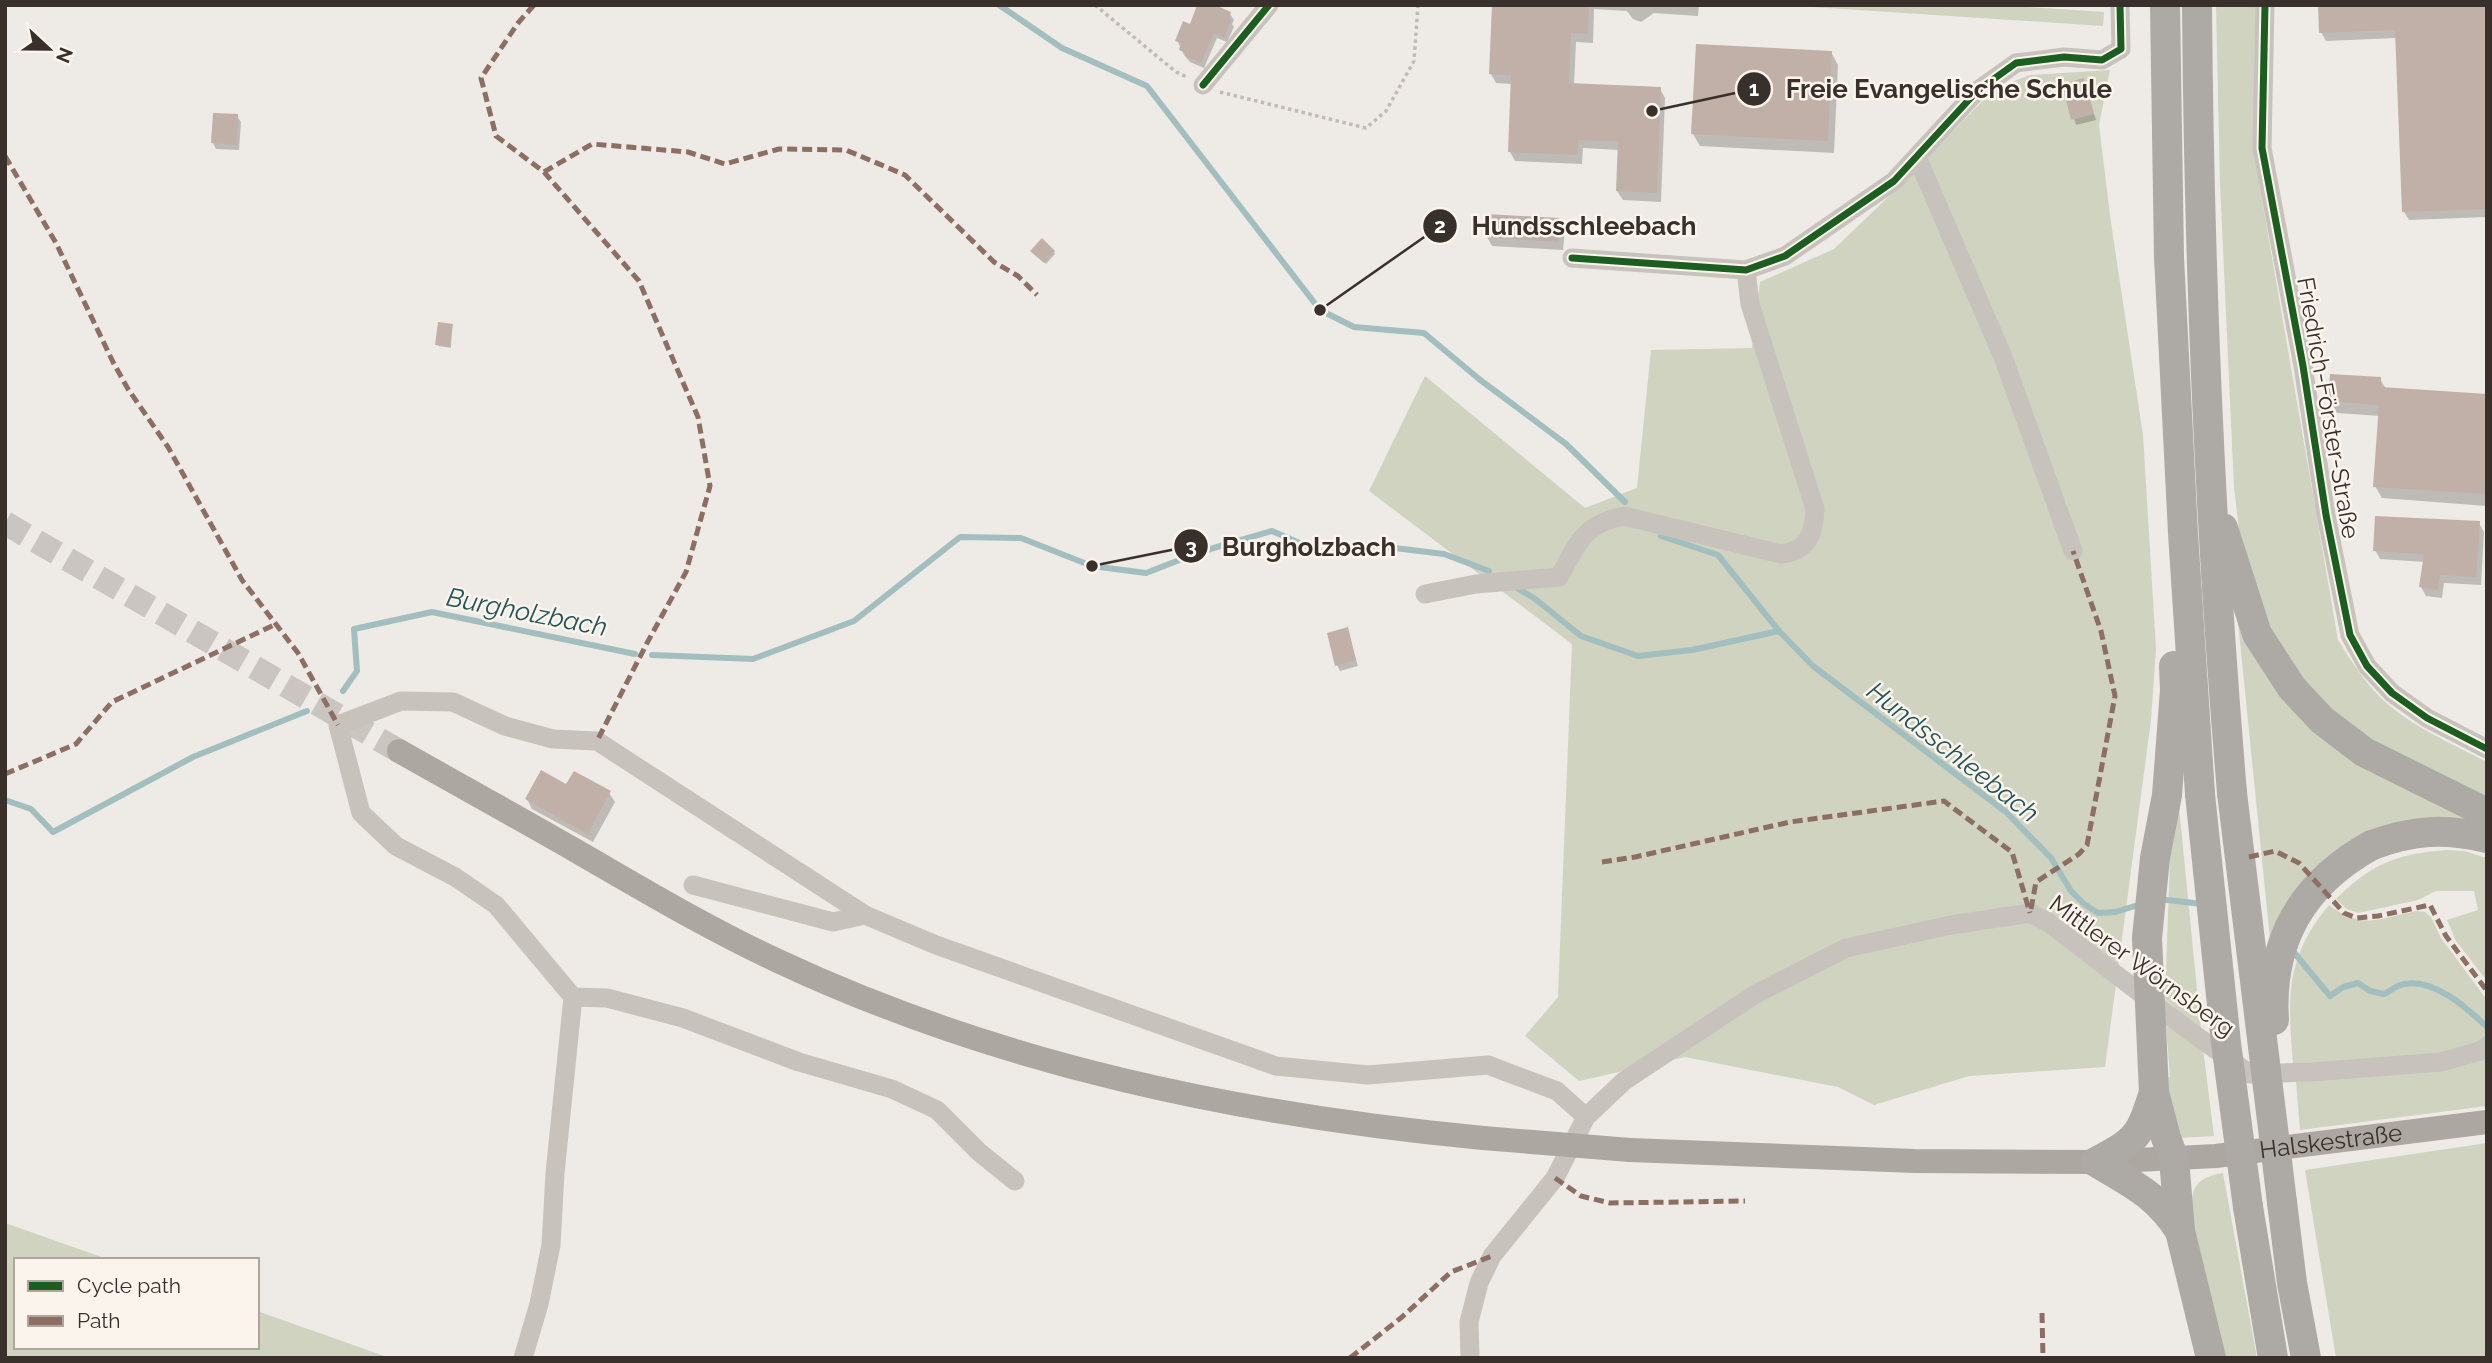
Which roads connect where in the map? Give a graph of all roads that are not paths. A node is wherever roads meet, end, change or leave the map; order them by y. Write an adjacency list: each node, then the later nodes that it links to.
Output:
1 (1269, 5): 6 (street)
2 (2120, 5): 7 (street)
3 (2165, 5): 11 (highway)
4 (2197, 5): 10 (highway)
5 (2265, 5): 14 (street, Friedrich-Förster-Straße)
6 (1203, 85)
7 (1917, 157): 9 (street); 12 (street)
8 (1572, 258): 9 (street)
9 (1746, 270): 13 (street)
10 (2210, 488): 16 (highway); 25 (highway, bridge)
11 (2183, 533): 22 (highway, bridge); 33 (highway, bridge)
12 (2073, 551)
13 (1425, 594)
14 (2487, 749)
15 (400, 751): 27 (main road, Halskestraße, bridge)
16 (2487, 813)
17 (2487, 838): 25 (highway, bridge)
18 (692, 885): 19 (street)
19 (865, 915): 20 (street); 23 (street)
20 (573, 997): 28 (street); 30 (street)
21 (2483, 1049): 23 (street, Mittlerer Wörnsberg)
22 (2154, 1092): 26 (highway); 27 (highway)
23 (1586, 1117): 31 (street, Mittlerer Wörnsberg)
24 (2487, 1122): 26 (main road, Halskestraße)
25 (2273, 1125): 34 (highway, bridge)
26 (2175, 1159): 27 (main road, Halskestraße); 29 (highway)
27 (2096, 1162): 29 (highway)
28 (1015, 1181)
29 (2180, 1231): 32 (highway)
30 (523, 1358)
31 (1470, 1358)
32 (2211, 1358)
33 (2273, 1358)
34 (2306, 1358)

